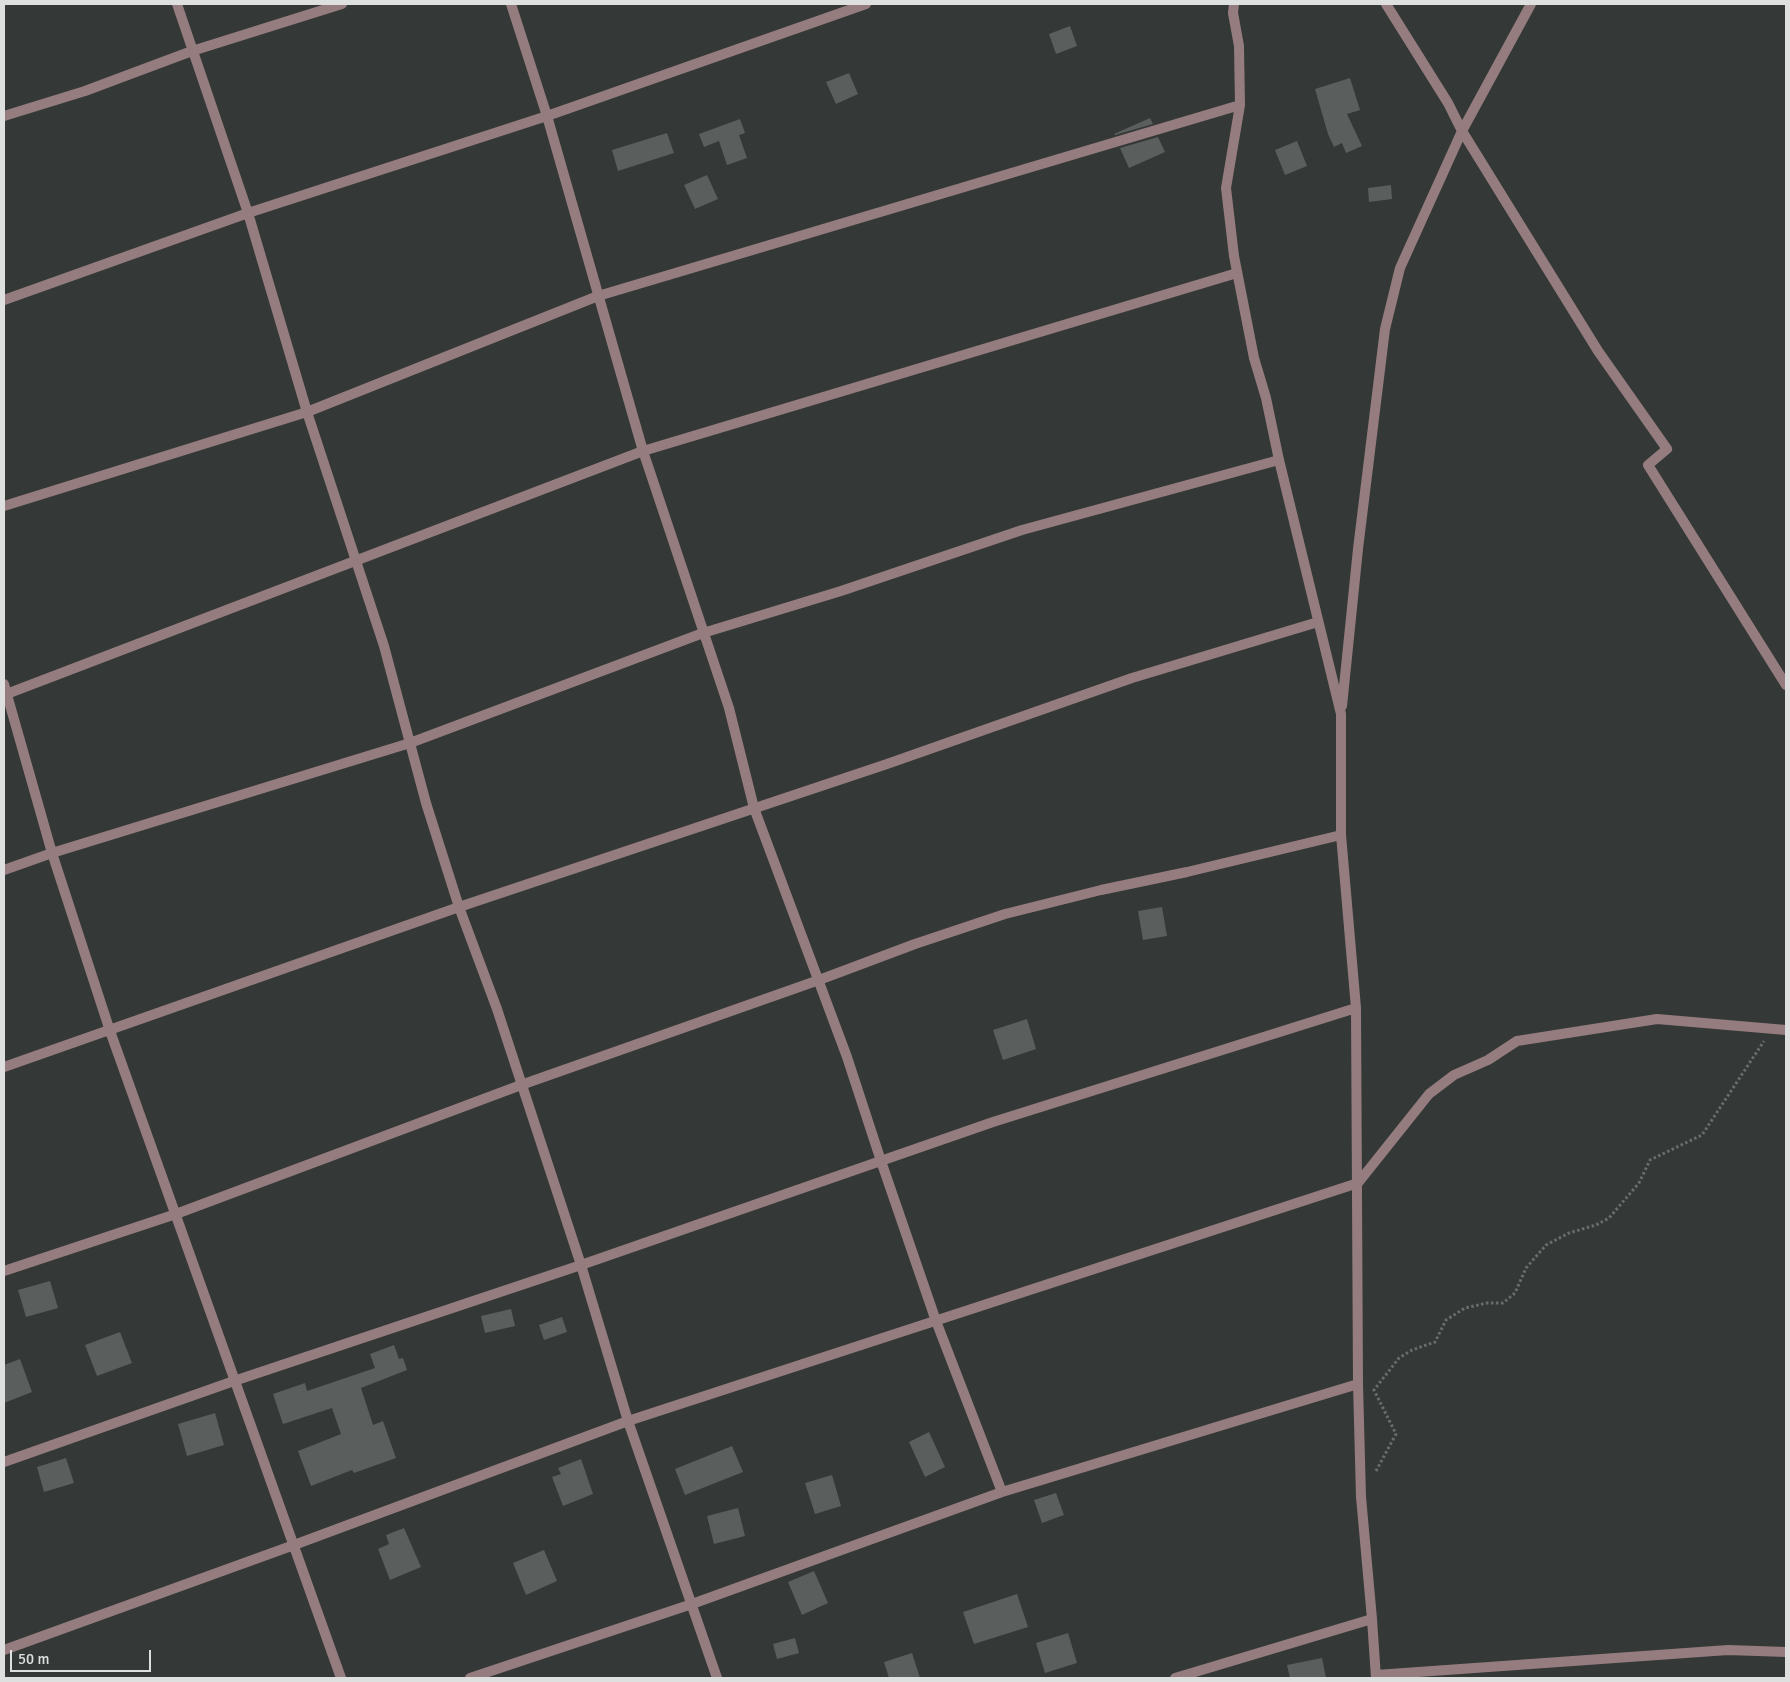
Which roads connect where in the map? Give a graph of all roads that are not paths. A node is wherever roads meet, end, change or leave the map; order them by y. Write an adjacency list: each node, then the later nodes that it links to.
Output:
1 (177, 4): 8 (street)
2 (342, 4): 8 (street)
3 (511, 4): 11 (street)
4 (866, 4): 11 (street)
5 (1234, 4): 9 (street)
6 (1386, 4): 12 (street)
7 (1531, 4): 12 (street)
8 (192, 51): 10 (street); 13 (street)
9 (1240, 105): 14 (street); 15 (street)
10 (4, 116)
11 (547, 116): 13 (street); 15 (street)
12 (1462, 131): 25 (street); 27 (street)
13 (248, 213): 16 (street); 17 (street)
14 (1237, 273): 18 (street); 19 (street)
15 (598, 296): 17 (street); 18 (street)
16 (4, 300)
17 (307, 412): 20 (street); 21 (street)
18 (643, 451): 21 (street); 23 (street)
19 (1279, 460): 22 (street); 23 (street)
20 (4, 506)
21 (356, 561): 26 (street); 28 (street)
22 (1318, 622): 27 (street); 29 (street)
23 (703, 633): 28 (street); 29 (street)
24 (4, 684): 26 (street)
25 (1786, 685)
26 (5, 695): 31 (street)
27 (1341, 714): 30 (street)
28 (410, 743): 31 (street); 33 (street)
29 (754, 808): 33 (street); 34 (street)
30 (1341, 835): 34 (street); 35 (street)
31 (52, 853): 32 (street); 37 (street)
32 (4, 870)
33 (459, 908): 37 (street); 39 (street)
34 (819, 980): 39 (street); 40 (street)
35 (1356, 1008): 40 (street); 41 (street)
36 (1786, 1030): 41 (street)
37 (110, 1031): 38 (street); 42 (street)
38 (4, 1067)
39 (520, 1085): 42 (street); 43 (street)
40 (881, 1161): 43 (street); 45 (street)
41 (1358, 1183): 45 (street); 47 (street)
42 (176, 1214): 44 (street); 46 (street)
43 (581, 1265): 46 (street); 48 (street)
44 (4, 1271)
45 (936, 1321): 48 (street); 50 (street)
46 (234, 1381): 49 (street); 51 (street)
47 (1358, 1384): 50 (street); 53 (street)
48 (628, 1421): 51 (street); 52 (street)
49 (4, 1462)
50 (1002, 1492): 52 (street)
51 (294, 1545): 54 (street); 57 (street)
52 (692, 1604): 58 (street); 59 (street)
53 (1372, 1619): 56 (street); 60 (street)
54 (4, 1650)
55 (1786, 1652): 56 (street)
56 (1376, 1676)
57 (341, 1678)
58 (470, 1678)
59 (717, 1678)
60 (1176, 1678)

